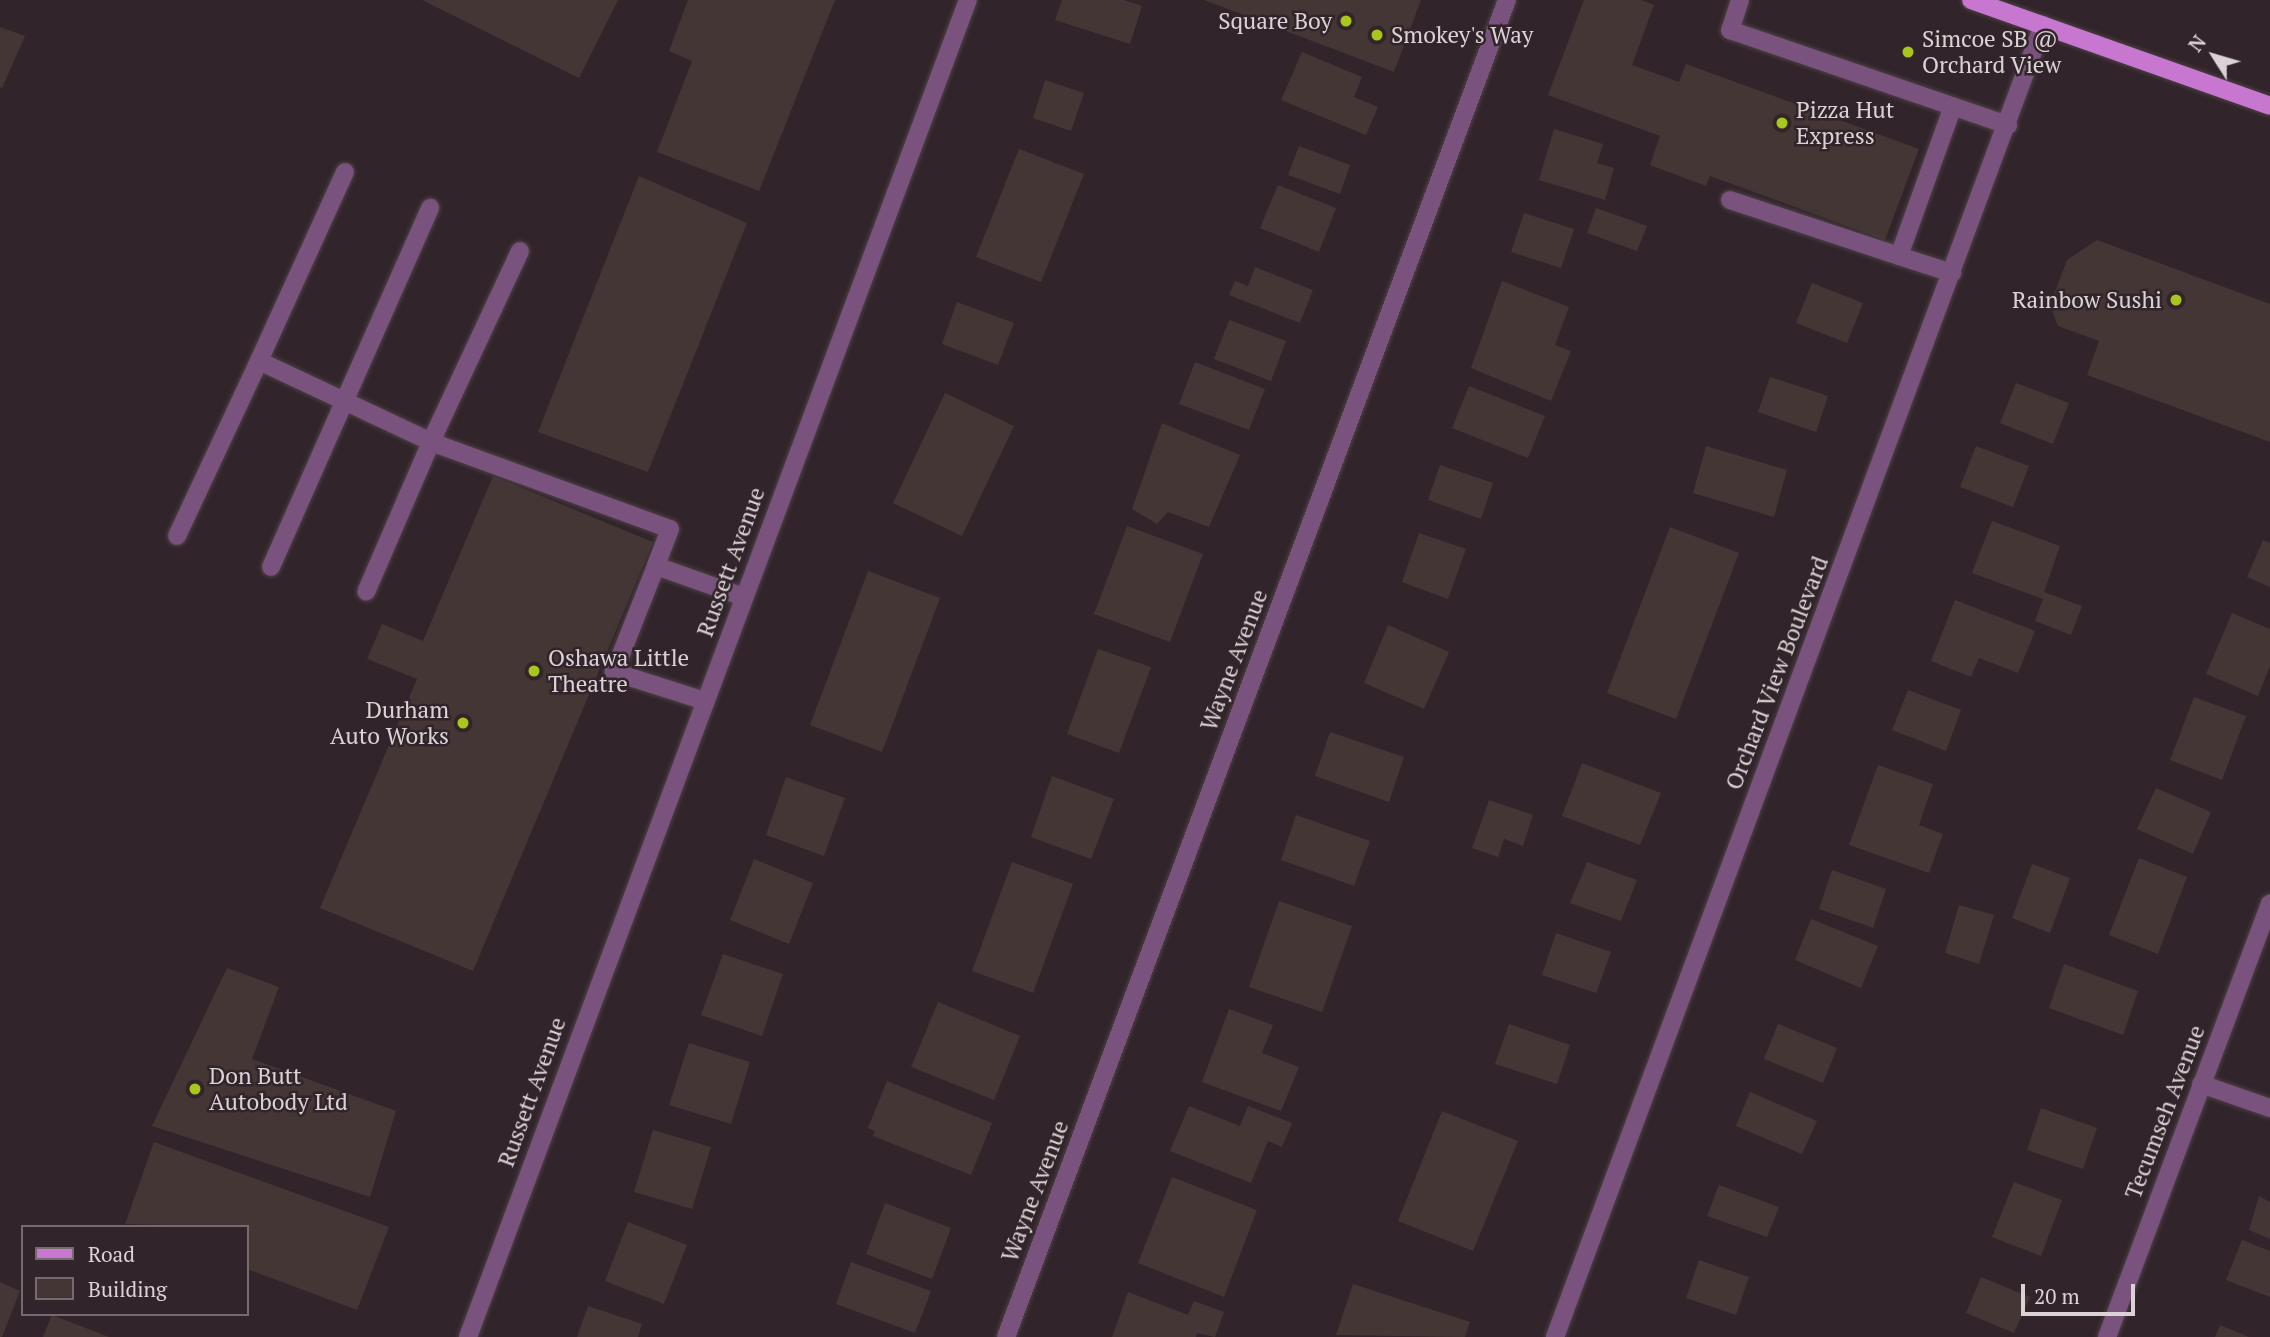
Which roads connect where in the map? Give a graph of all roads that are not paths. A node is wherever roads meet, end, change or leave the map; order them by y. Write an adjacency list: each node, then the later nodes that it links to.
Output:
1 (968, 0): 22 (street, Russett Avenue)
2 (1507, 0): 28 (street, Wayne Avenue)
3 (1740, 0): 6 (street)
4 (1971, 0): 5 (main road)
5 (2043, 25): 7 (main road); 8 (street, Orchard View Boulevard)
6 (1953, 106): 8 (street); 13 (street)
7 (2270, 106)
8 (2008, 124): 14 (street, Orchard View Boulevard)
9 (345, 172): 15 (street)
10 (1730, 200): 13 (street)
11 (430, 208): 16 (street)
12 (520, 251): 17 (street)
13 (1899, 256): 14 (street)
14 (1952, 273): 29 (street, Orchard View Boulevard)
15 (259, 361): 16 (street); 18 (street)
16 (343, 400): 17 (street); 20 (street)
17 (431, 442): 19 (street); 21 (street)
18 (177, 536)
19 (656, 566): 22 (street); 23 (street)
20 (271, 567)
21 (366, 592)
22 (744, 597): 23 (street, Russett Avenue)
23 (705, 701): 27 (street, Russett Avenue)
24 (2270, 904): 25 (street, Tecumseh Avenue)
25 (2202, 1084): 26 (street); 30 (street, Tecumseh Avenue)
26 (2270, 1108)
27 (468, 1337)
28 (1006, 1337)
29 (1555, 1337)
30 (2107, 1337)

